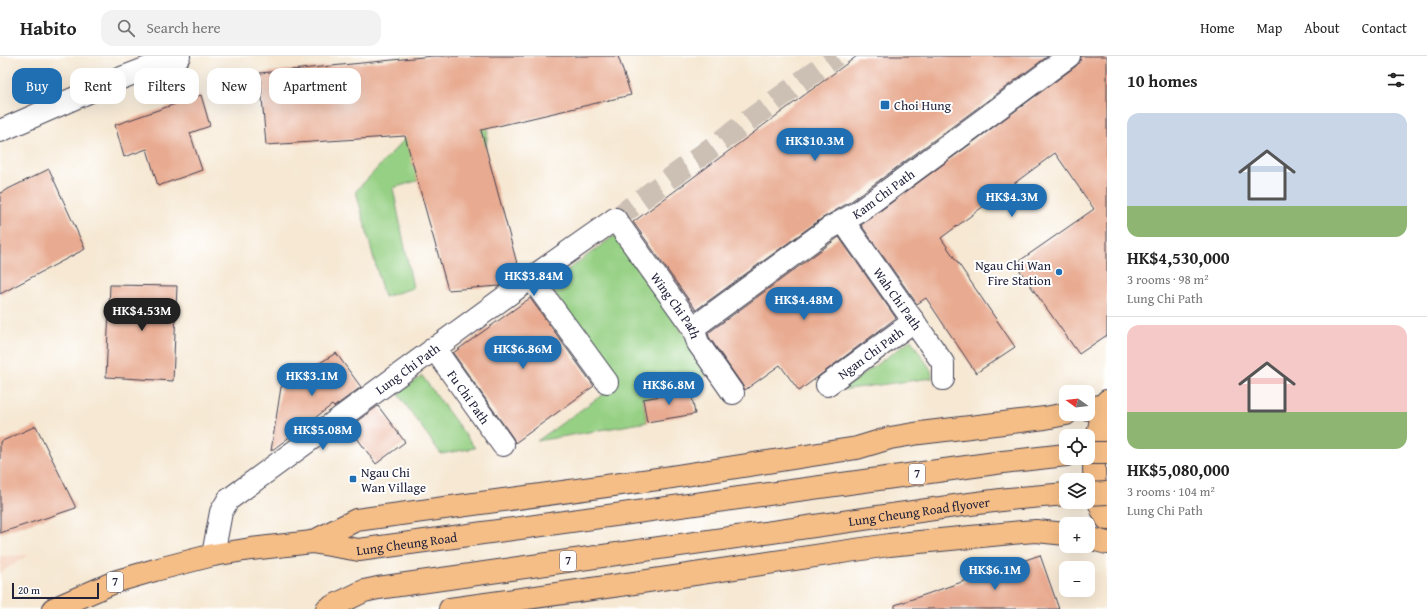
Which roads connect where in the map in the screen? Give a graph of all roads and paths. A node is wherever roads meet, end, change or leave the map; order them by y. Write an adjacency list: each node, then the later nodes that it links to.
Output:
1 (179, 56): 3 (street)
2 (1070, 56): 5 (street, Kam Chi Path)
3 (0, 131)
4 (615, 219): 6 (street, Lung Chi Path); 8 (street, Wing Chi Path)
5 (843, 222): 7 (street, Wah Chi Path); 8 (street, Kam Chi Path)
6 (531, 278): 9 (street, Lung Chi Path); 11 (street)
7 (914, 321): 10 (street, Wah Chi Path); 12 (street, Ngan Chi Path)
8 (693, 328): 13 (street, Wing Chi Path)
9 (434, 348): 16 (street, Fu Chi Path); 28 (street, Lung Chi Path)
10 (943, 380)
11 (607, 382)
12 (827, 385)
13 (734, 393)
14 (1102, 405): 23 (main road)
15 (1059, 415): 26 (main road)
16 (504, 445)
17 (1107, 452): 18 (main road, bridge)
18 (1095, 453)
19 (1059, 456): 26 (main road, Lung Cheung Road / 7)
20 (1095, 494): 21 (main road, bridge)
21 (1107, 494)
22 (1059, 495): 30 (main road, Lung Cheung Road flyover / 7)
23 (1107, 519)
24 (1059, 533): 31 (main road)
25 (1095, 540): 27 (main road)
26 (312, 542): 28 (main road, Lung Cheung Road / 7)
27 (1107, 543)
28 (213, 556): 29 (main road, Lung Cheung Road / 7)
29 (53, 609)
30 (327, 609)
31 (450, 609)

